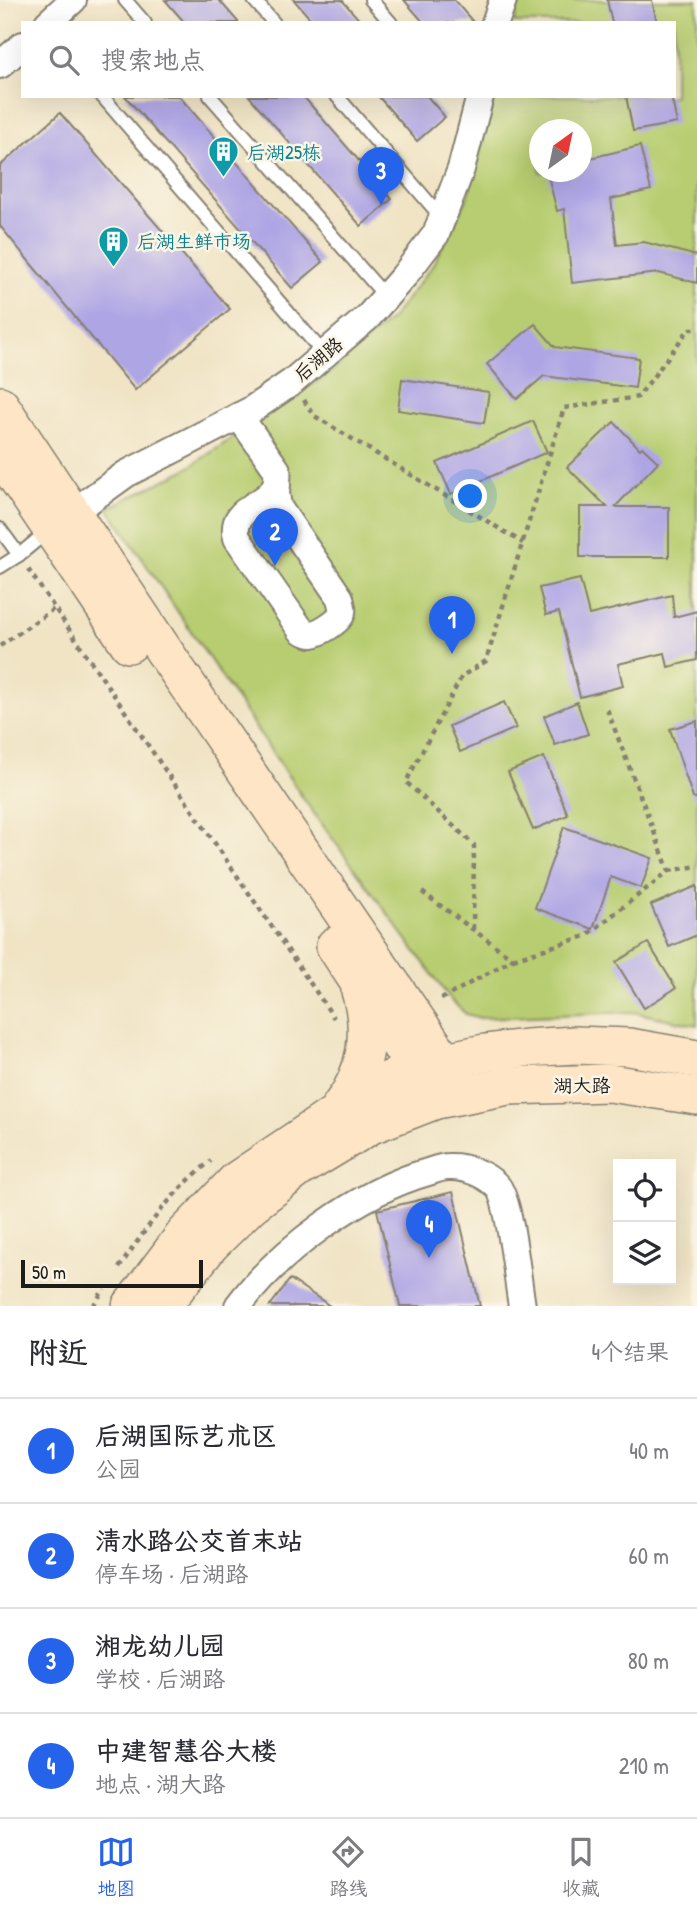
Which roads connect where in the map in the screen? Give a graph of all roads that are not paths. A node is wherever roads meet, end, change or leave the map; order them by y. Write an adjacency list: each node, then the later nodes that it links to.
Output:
1 (73, 0): 6 (street)
2 (125, 0): 7 (lane)
3 (254, 0): 8 (lane)
4 (371, 0): 9 (lane)
5 (503, 0): 10 (street)
6 (50, 21)
7 (143, 21)
8 (272, 21)
9 (389, 21)
10 (496, 21)
11 (21, 47): 12 (street)
12 (0, 65)
13 (104, 98): 19 (lane)
14 (212, 98): 18 (lane)
15 (339, 98): 17 (lane)
16 (479, 98): 17 (street, 后湖路)
17 (442, 218): 18 (street, 后湖路)
18 (386, 297): 19 (street, 后湖路)
19 (324, 354): 21 (street, 后湖路)
20 (0, 405): 24 (main road)
21 (239, 416): 23 (street); 24 (street, 后湖路)
22 (0, 453): 24 (main road)
23 (277, 485): 23 (street)
24 (61, 521): 26 (lane); 28 (main road); 29 (main road)
25 (0, 529): 26 (lane)
26 (19, 555): 27 (lane)
27 (0, 567)
28 (348, 965): 32 (main road); 35 (main road)
29 (413, 1015): 30 (main road); 32 (main road)
30 (485, 1053): 31 (main road); 32 (main road)
31 (697, 1059)
32 (431, 1065): 34 (main road); 35 (main road)
33 (697, 1096): 34 (main road, 湖大路)
34 (452, 1097): 36 (main road, 湖大路)
35 (335, 1113): 36 (main road)
36 (141, 1297)
37 (238, 1306): 38 (street)
38 (522, 1306)

